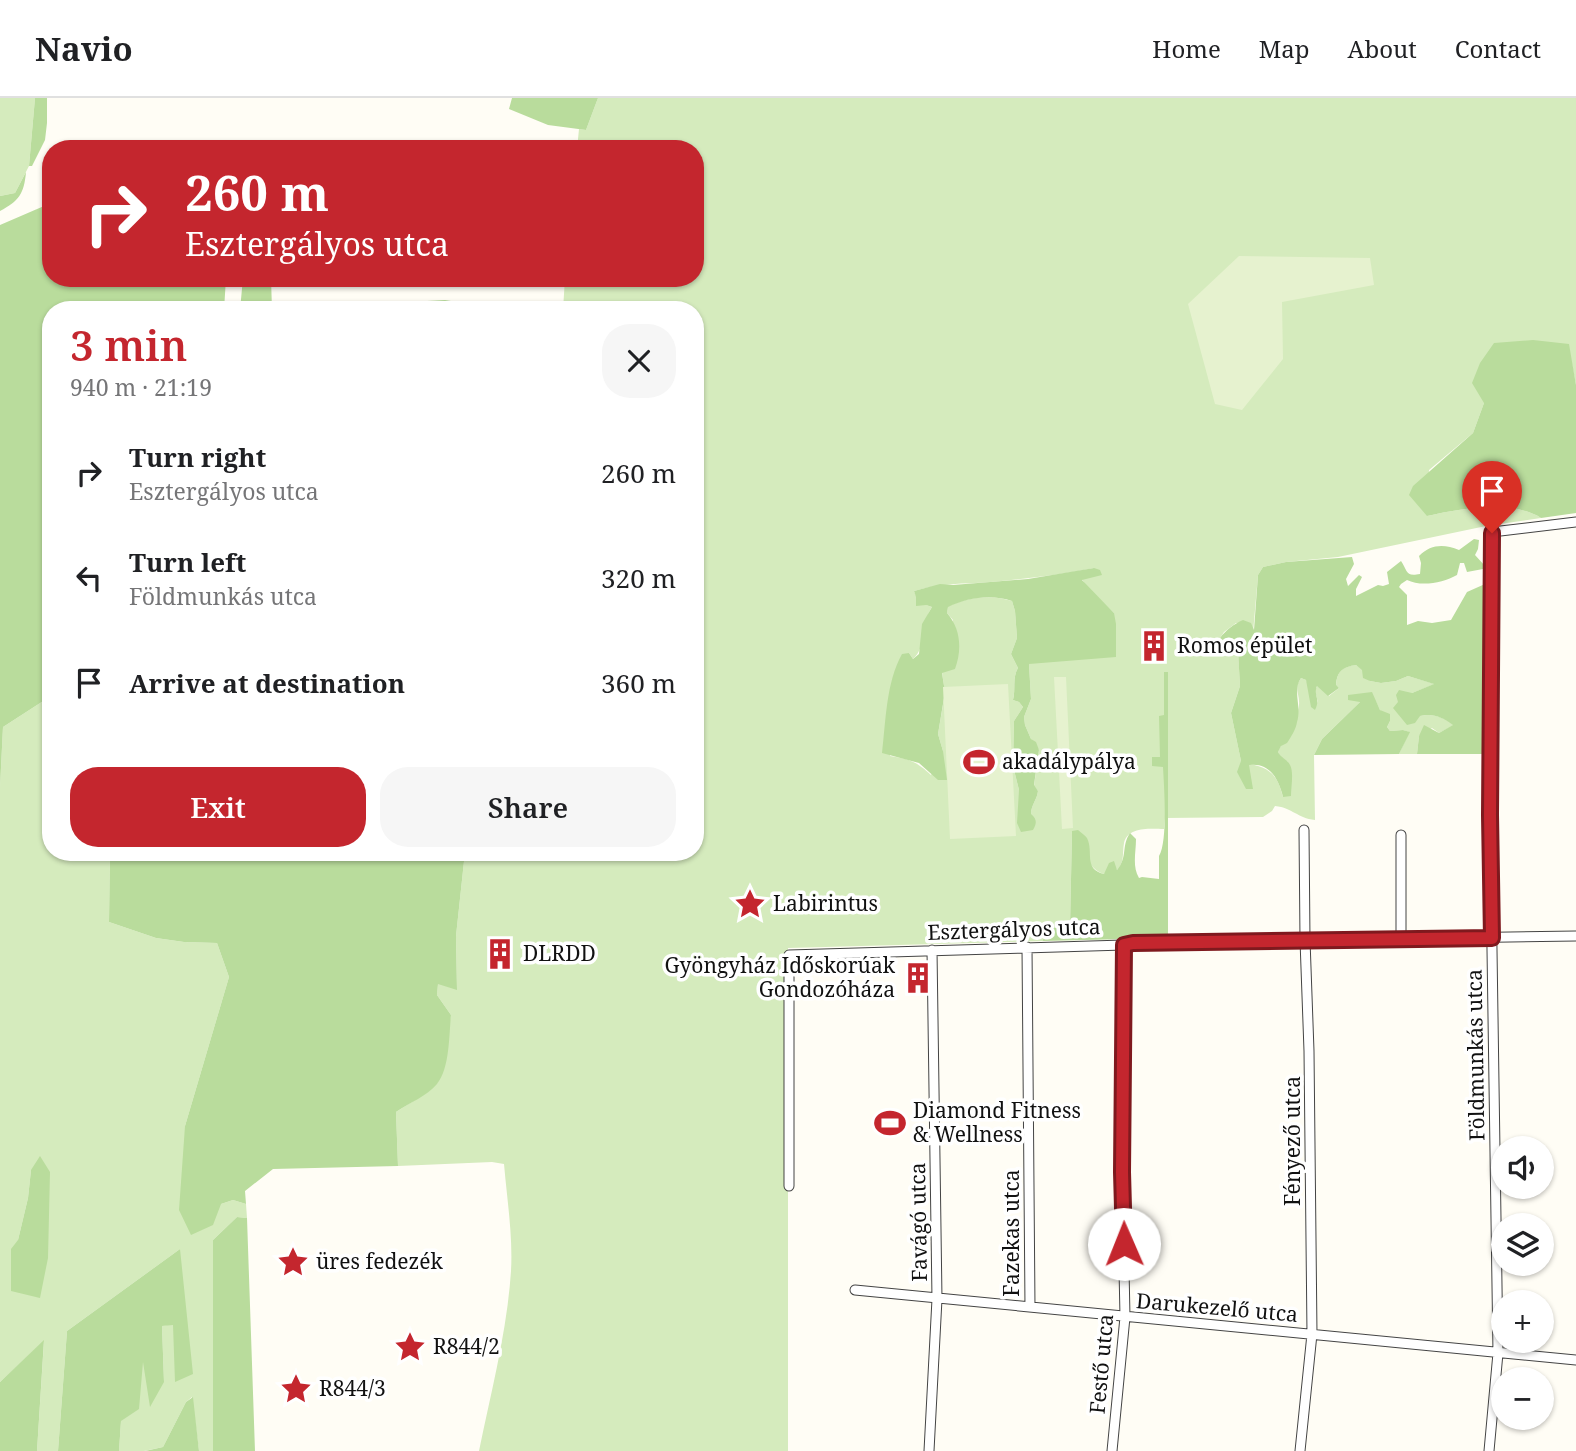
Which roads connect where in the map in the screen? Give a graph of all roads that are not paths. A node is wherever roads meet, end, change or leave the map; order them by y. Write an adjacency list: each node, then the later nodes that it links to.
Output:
1 (1576, 522): 6 (street, Földmunkás utca)
2 (1304, 830): 7 (street, Fényező utca)
3 (1401, 835): 5 (street)
4 (1576, 936): 6 (street, Esztergályos utca)
5 (1401, 938): 6 (street, Esztergályos utca); 7 (street, Esztergályos utca)
6 (1492, 938): 13 (street, Földmunkás utca)
7 (1305, 940): 8 (street, Esztergályos utca); 17 (street, Fényező utca)
8 (1124, 945): 9 (street, Esztergályos utca); 16 (street, Festő utca)
9 (1027, 947): 10 (street, Esztergályos utca); 15 (street, Fazekas utca)
10 (932, 950): 11 (street, Esztergályos utca); 14 (street, Favágó utca)
11 (789, 1186)
12 (855, 1290): 14 (street, Darukezelő utca)
13 (1496, 1290)
14 (937, 1299): 15 (street, Darukezelő utca); 21 (street, Favágó utca)
15 (1030, 1307): 16 (street, Darukezelő utca)
16 (1125, 1317): 17 (street, Darukezelő utca); 22 (street, Festő utca)
17 (1311, 1334): 18 (street, Darukezelő utca); 23 (street, Fényező utca)
18 (1491, 1352)
19 (1497, 1353): 20 (street, Darukezelő utca); 24 (street, Földmunkás utca)
20 (1576, 1360)
21 (929, 1451)
22 (1112, 1451)
23 (1300, 1451)
24 (1489, 1451)

